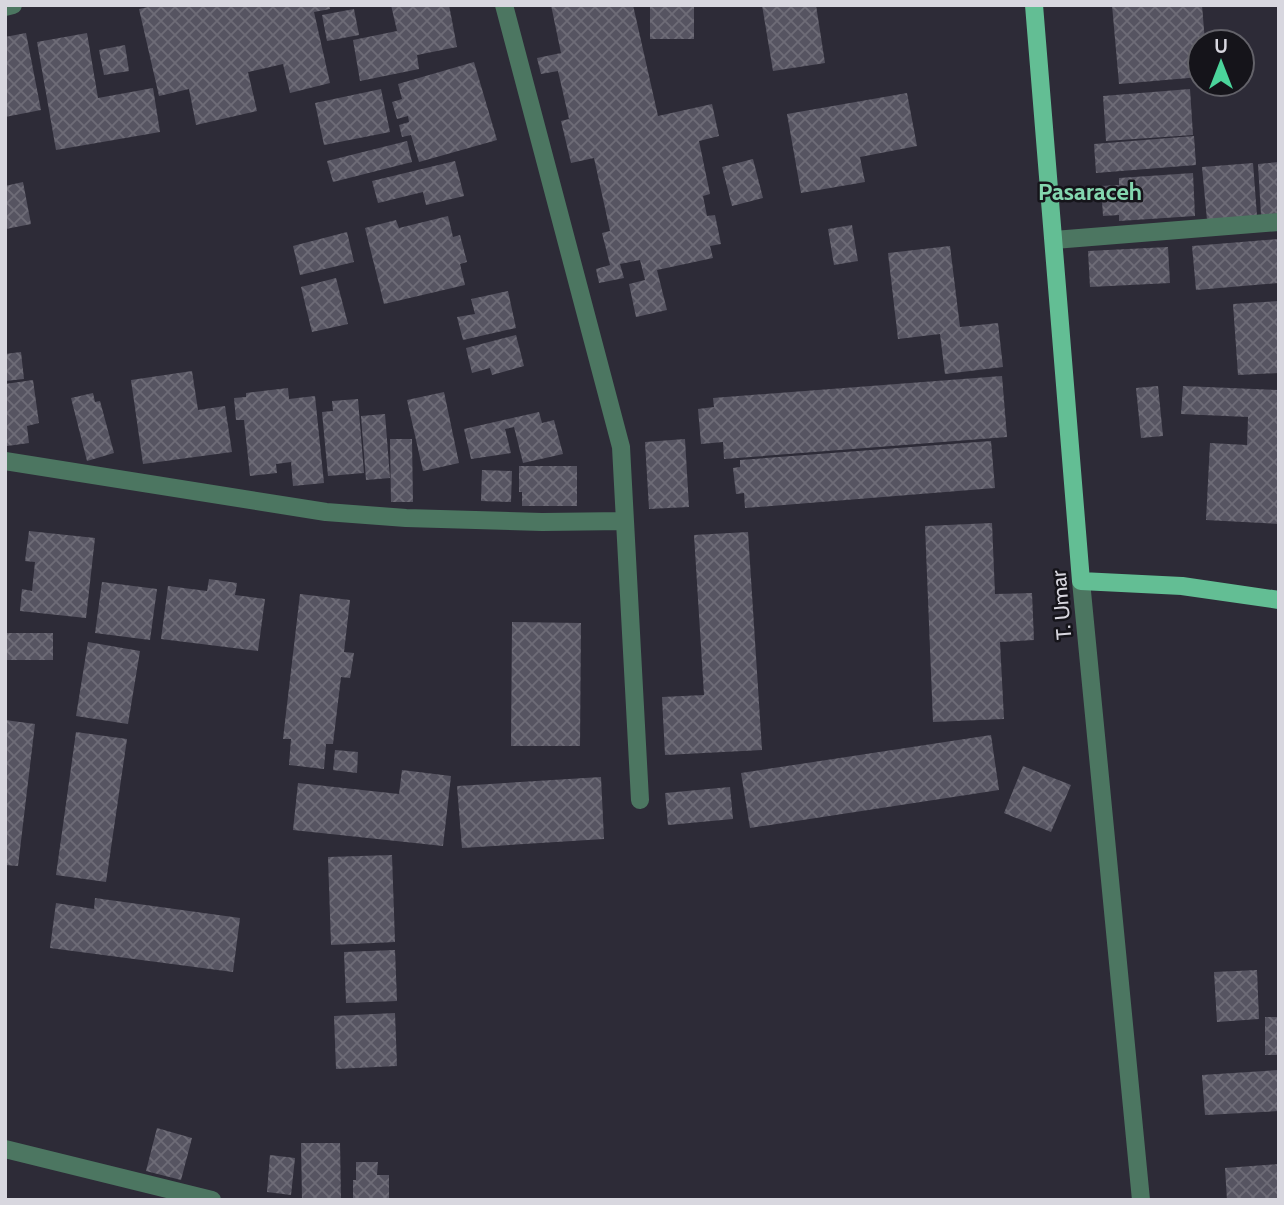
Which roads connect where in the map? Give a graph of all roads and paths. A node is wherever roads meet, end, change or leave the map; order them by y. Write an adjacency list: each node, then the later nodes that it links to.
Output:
1 (13, 5): 4 (street)
2 (504, 5): 8 (street)
3 (1034, 5): 6 (main road, T. Umar)
4 (5, 6)
5 (1279, 222): 6 (street)
6 (1054, 240): 9 (main road, T. Umar)
7 (5, 461): 8 (street)
8 (625, 521): 11 (street)
9 (1081, 582): 10 (main road); 14 (street, T. Umar)
10 (1279, 600)
11 (640, 800)
12 (5, 1150): 13 (street)
13 (212, 1200)
14 (1141, 1200)

